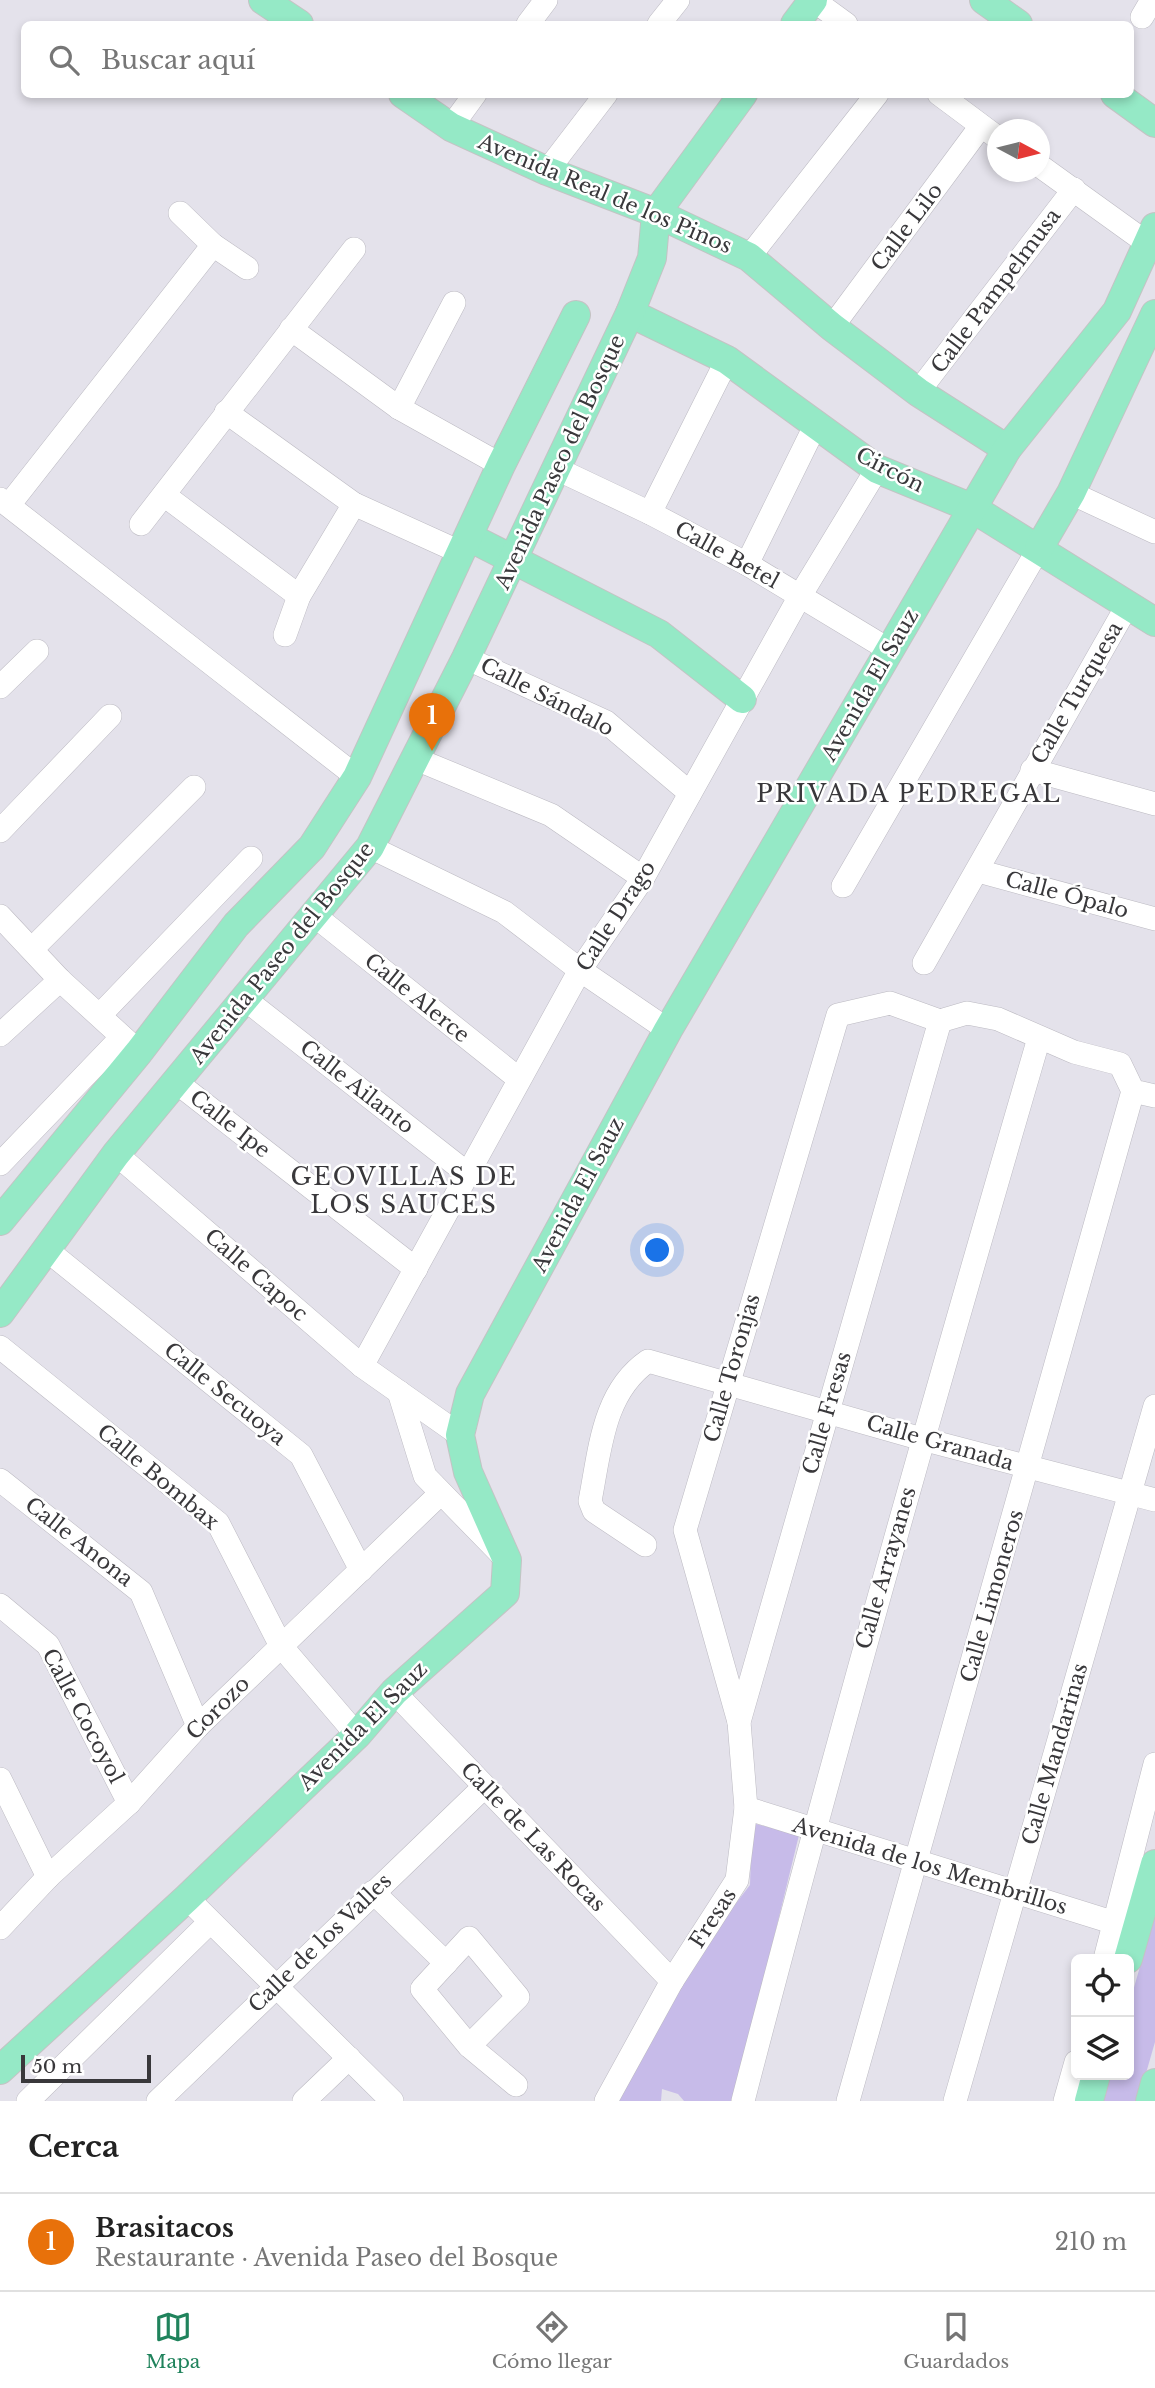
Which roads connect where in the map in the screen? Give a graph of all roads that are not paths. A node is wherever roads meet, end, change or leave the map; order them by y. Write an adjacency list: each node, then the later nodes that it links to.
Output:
1 (546, 0): 7 (street)
2 (678, 0): 8 (street)
3 (813, 0): 9 (main road); 10 (street)
4 (984, 0): 11 (main road)
5 (271, 2): 6 (main road)
6 (295, 21)
7 (530, 21)
8 (661, 21)
9 (797, 21)
10 (842, 21)
11 (1014, 21)
12 (409, 98): 20 (main road, Avenida Real de los Pinos)
13 (472, 98): 20 (street)
14 (603, 98): 23 (street)
15 (740, 98): 26 (main road)
16 (874, 98): 31 (street)
17 (944, 98): 21 (street)
18 (1121, 98): 19 (main road)
19 (1155, 123)
20 (451, 127): 23 (main road, Avenida Real de los Pinos)
21 (987, 130)
22 (987, 134): 37 (street, Calle Lilo)
23 (547, 172): 26 (main road, Avenida Real de los Pinos)
24 (1050, 173): 25 (street)
25 (1074, 189): 28 (street); 40 (street, Calle Pampelmusa)
26 (656, 213): 31 (main road, Avenida Real de los Pinos); 34 (main road, Avenida Paseo del Bosque)
27 (180, 214): 29 (street)
28 (1151, 235): 44 (main road, Avenida El Sauz)
29 (212, 245): 32 (street); 50 (street)
30 (354, 250): 38 (street)
31 (749, 257): 37 (main road, Avenida Real de los Pinos)
32 (247, 268)
33 (454, 303): 41 (street)
34 (630, 313): 39 (main road, Circón); 46 (main road, Avenida Paseo del Bosque)
35 (1155, 314): 48 (main road)
36 (576, 315): 45 (main road, Avenida Paseo del Bosque)
37 (832, 327): 40 (main road, Avenida Real de los Pinos)
38 (291, 330): 41 (street); 42 (street)
39 (727, 360): 43 (main road, Circón); 53 (street)
40 (918, 392): 44 (main road, Avenida Real de los Pinos)
41 (399, 408): 45 (street)
42 (226, 412): 49 (street); 51 (street)
43 (815, 426): 47 (main road, Circón); 59 (street)
44 (1007, 449): 52 (main road, Avenida El Sauz)
45 (501, 465): 56 (main road, Avenida Paseo del Bosque)
46 (557, 469): 53 (street, Calle Betel); 58 (main road, Avenida Paseo del Bosque)
47 (877, 469): 52 (main road, Circón); 61 (street, Calle Drago)
48 (1071, 493): 55 (street); 57 (main road)
49 (164, 495): 54 (street); 60 (street)
50 (4, 502): 73 (street)
51 (354, 504): 56 (street); 60 (street)
52 (972, 508): 57 (main road, Circón); 66 (main road, Avenida El Sauz)
53 (650, 513): 59 (street, Calle Betel)
54 (141, 524)
55 (1155, 532)
56 (466, 545): 58 (main road); 73 (main road, Avenida Paseo del Bosque)
57 (1039, 548): 62 (main road, Circón); 82 (street)
58 (513, 559): 67 (main road, Avenida Paseo del Bosque); 69 (main road)
59 (747, 564): 61 (street, Calle Betel)
60 (299, 596): 64 (street)
61 (800, 596): 66 (street, Calle Betel); 69 (street, Calle Drago)
62 (1127, 606): 63 (main road, Circón); 72 (street, Calle Turquesa)
63 (1155, 622)
64 (285, 635)
65 (37, 651): 68 (street)
66 (891, 651): 93 (main road, Avenida El Sauz)
67 (466, 657): 71 (main road, Avenida Paseo del Bosque); 75 (street, Calle Sándalo)
68 (0, 687)
69 (742, 699): 75 (street, Calle Drago)
70 (110, 716): 77 (street)
71 (416, 759): 78 (main road, Avenida Paseo del Bosque); 81 (street)
72 (1032, 770): 76 (street); 80 (street, Calle Turquesa)
73 (357, 777): 96 (main road, Avenida Paseo del Bosque)
74 (194, 787): 86 (street)
75 (690, 793): 81 (street, Calle Drago)
76 (1155, 804)
77 (0, 831)
78 (370, 847): 84 (main road, Avenida Paseo del Bosque); 88 (street)
79 (251, 858): 91 (street)
80 (978, 871): 85 (street, Calle Ópalo); 87 (street, Calle Turquesa)
81 (643, 878): 88 (street, Calle Drago)
82 (843, 886)
83 (0, 916): 86 (street)
84 (315, 916): 90 (main road, Avenida Paseo del Bosque); 97 (street, Calle Alerce)
85 (1155, 919)
86 (33, 948): 89 (street)
87 (924, 963)
88 (580, 970): 93 (street); 97 (street, Calle Drago)
89 (60, 980): 91 (street); 94 (street)
90 (246, 1000): 98 (main road, Avenida Paseo del Bosque); 102 (street, Calle Ailanto)
91 (100, 1015): 96 (street)
92 (940, 1021): 95 (street); 109 (street, Calle Toronjas); 112 (street, Calle Fresas)
93 (668, 1030): 113 (main road, Avenida El Sauz)
94 (0, 1035)
95 (1039, 1038): 99 (street); 114 (street, Calle Arrayanes)
96 (131, 1044): 101 (street); 103 (main road, Avenida Paseo del Bosque)
97 (519, 1079): 102 (street, Calle Drago)
98 (176, 1082): 100 (main road, Avenida Paseo del Bosque); 105 (street, Calle Ipe)
99 (1144, 1093): 115 (street, Calle Limoneros)
100 (116, 1154): 104 (main road, Avenida Paseo del Bosque); 108 (street, Calle Capoc)
101 (0, 1164)
102 (468, 1174): 105 (street, Calle Drago)
103 (2, 1214)
104 (48, 1251): 106 (main road, Avenida Paseo del Bosque); 122 (street, Calle Secuoya)
105 (416, 1269): 108 (street, Calle Drago)
106 (0, 1313)
107 (0, 1347): 124 (street, Calle Bombax)
108 (362, 1366): 110 (street, Calle Capoc)
109 (726, 1383): 112 (street, Calle Granada); 120 (street, Calle Granada); 126 (street, Calle Toronjas)
110 (399, 1392): 113 (street, Calle Capoc); 117 (street)
111 (1155, 1406): 118 (street, Calle Mandarinas)
112 (828, 1410): 114 (street, Calle Granada); 126 (street, Calle Fresas)
113 (460, 1435): 121 (main road, Avenida El Sauz)
114 (922, 1439): 115 (street, Calle Granada); 134 (street, Calle Arrayanes)
115 (1028, 1468): 118 (street, Calle Granada); 135 (street, Calle Limoneros)
116 (0, 1480): 127 (street, Calle Anona)
117 (441, 1493): 121 (street); 122 (street, Corozo)
118 (1130, 1496): 119 (street, Calle Granada); 139 (street, Calle Mandarinas)
119 (1155, 1500)
120 (645, 1545)
121 (507, 1560): 125 (main road, Avenida El Sauz)
122 (361, 1570): 124 (street, Corozo)
123 (0, 1605): 132 (street, Calle Cocoyol)
124 (281, 1646): 127 (street, Corozo); 128 (street, Calle Bombax)
125 (394, 1692): 128 (main road, Avenida El Sauz); 131 (street, Calle de Las Rocas)
126 (739, 1722): 133 (street, Calle Fresas)
127 (198, 1726): 132 (street, Corozo)
128 (357, 1735): 140 (main road, Avenida El Sauz)
129 (1155, 1763): 142 (street)
130 (0, 1779): 137 (street)
131 (484, 1787): 138 (street, Calle de los Valles); 147 (street, Calle de Las Rocas)
132 (129, 1804): 137 (street, Corozo)
133 (746, 1808): 134 (street, Avenida de los Membrillos); 147 (street, Fresas)
134 (813, 1831): 135 (street, Avenida de los Membrillos); 161 (street, Calle Arrayanes)
135 (916, 1861): 139 (street, Avenida de los Membrillos); 162 (street, Calle Limoneros)
136 (1155, 1864): 145 (main road)
137 (48, 1877): 143 (street, Corozo)
138 (373, 1892): 146 (street); 148 (street, Calle de los Valles)
139 (1015, 1892): 142 (street, Avenida de los Membrillos); 163 (street, Calle Mandarinas)
140 (187, 1898): 141 (street); 151 (main road, Avenida El Sauz)
141 (210, 1922): 148 (street); 156 (street)
142 (1115, 1923): 144 (street)
143 (0, 1928)
144 (1106, 1954)
145 (1129, 1954)
146 (446, 1963): 149 (street); 149 (street)
147 (672, 1981): 160 (street, Fresas)
148 (278, 1985): 150 (street); 157 (street, Calle de los Valles)
149 (469, 2046): 155 (street)
150 (349, 2057): 158 (street); 159 (street)
151 (0, 2070)
152 (1071, 2080): 164 (street)
153 (1095, 2080): 165 (main road)
154 (1155, 2083): 166 (main road)
155 (516, 2085)
156 (28, 2101)
157 (158, 2101)
158 (304, 2101)
159 (392, 2101)
160 (606, 2101)
161 (743, 2101)
162 (848, 2101)
163 (955, 2101)
164 (1065, 2101)
165 (1089, 2101)
166 (1150, 2101)

